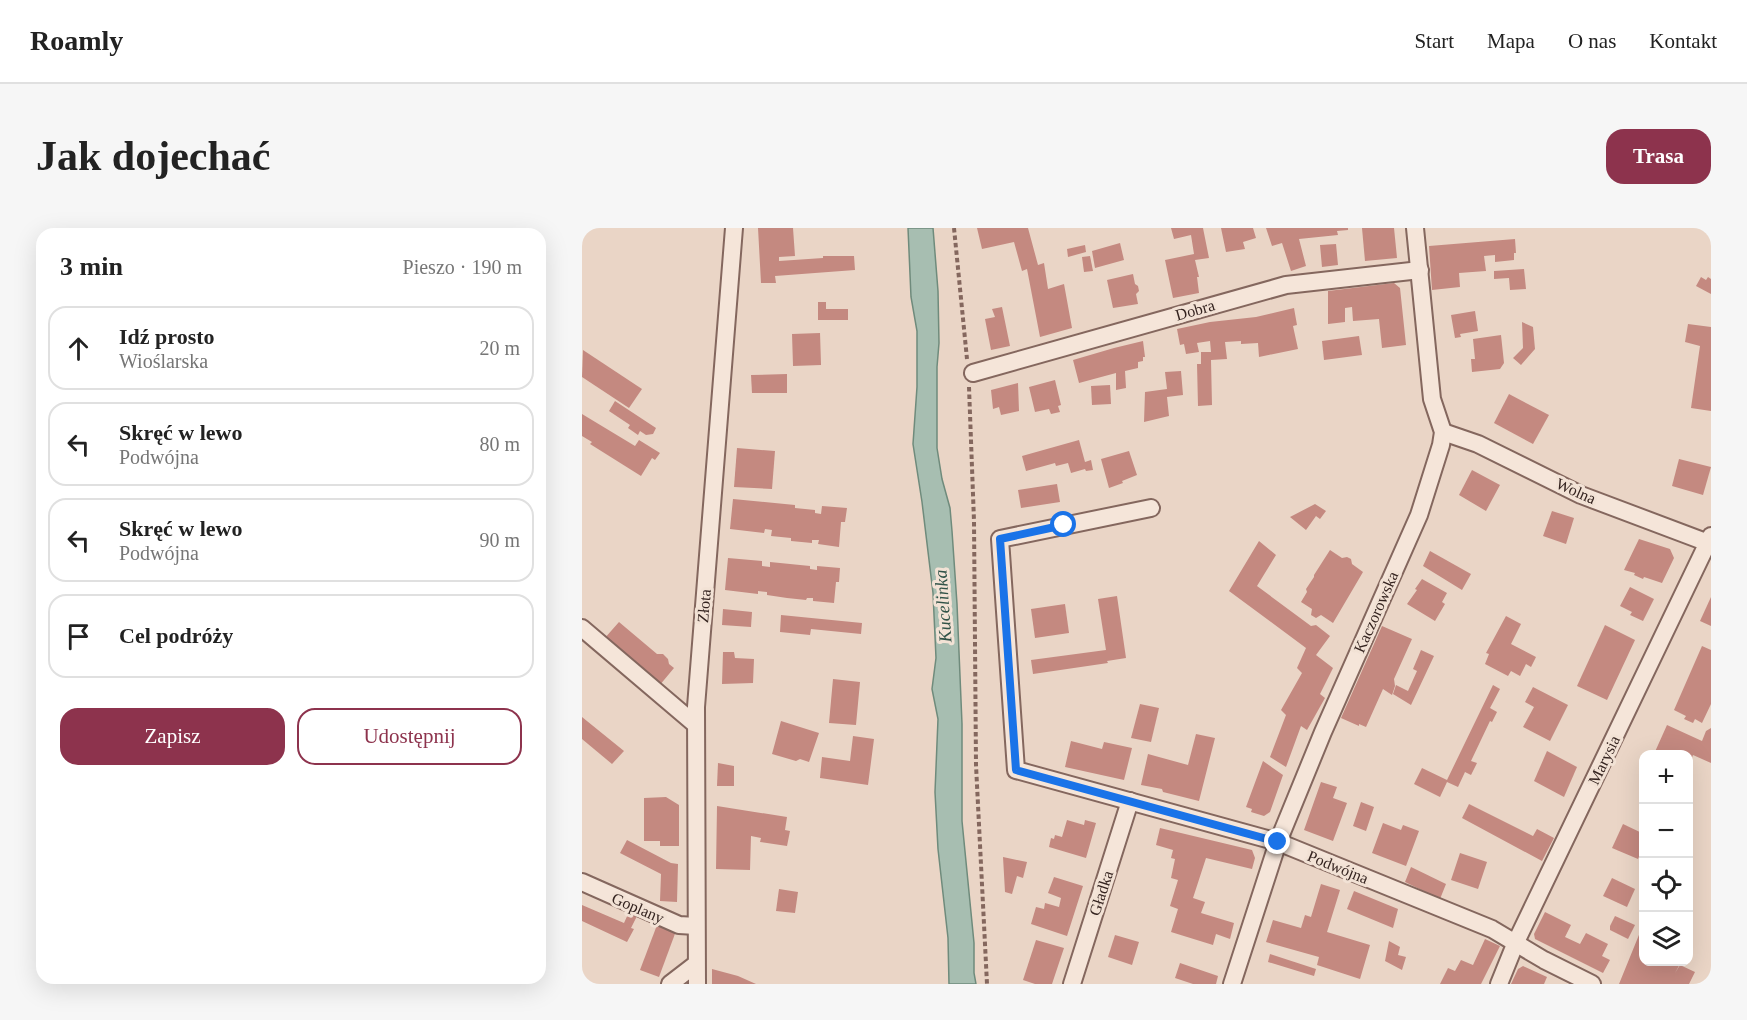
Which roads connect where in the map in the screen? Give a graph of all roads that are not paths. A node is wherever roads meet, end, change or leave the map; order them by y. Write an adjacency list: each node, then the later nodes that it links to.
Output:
1 (734, 228): 9 (street, Złota)
2 (1415, 228): 3 (street)
3 (1420, 270): 4 (street, Dobra); 5 (street)
4 (970, 373)
5 (1443, 432): 7 (street, Wolna); 11 (street, Kaczorowska)
6 (1151, 508): 10 (street, Podwójna)
7 (1710, 541): 14 (street, Marysia)
8 (582, 628): 9 (street)
9 (696, 726): 13 (street, Złota)
10 (1130, 801): 11 (street, Podwójna); 18 (street, Gładka)
11 (1278, 842): 14 (street, Podwójna); 19 (street, Kaczorowska)
12 (582, 882): 13 (street, Goplany)
13 (696, 926): 15 (street, Złota)
14 (1516, 942): 20 (street, Marysia); 21 (street, Podwójna)
15 (696, 964): 16 (street); 17 (street, Złota)
16 (669, 984)
17 (697, 984)
18 (1072, 984)
19 (1232, 984)
20 (1499, 984)
21 (1592, 984)

